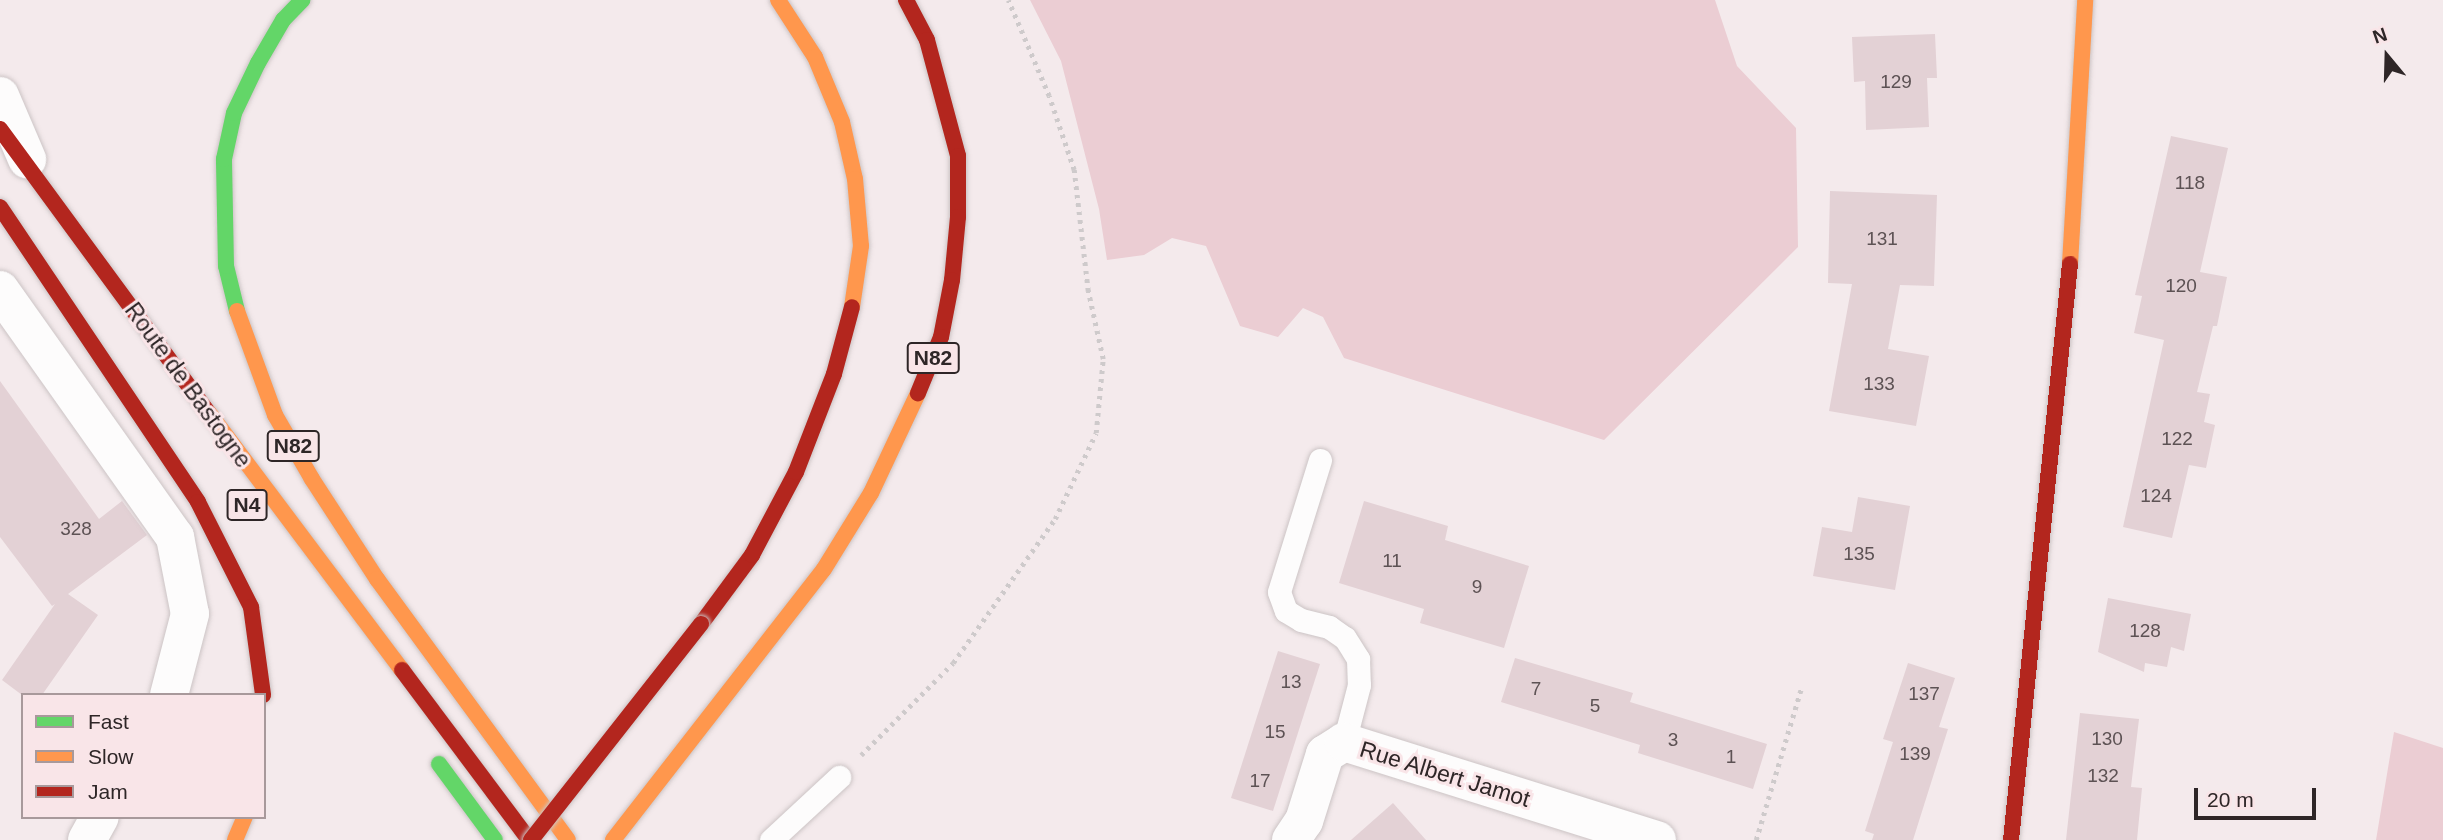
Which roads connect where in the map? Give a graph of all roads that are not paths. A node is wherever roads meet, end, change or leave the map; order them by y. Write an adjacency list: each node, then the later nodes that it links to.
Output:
1 (302, 0): 22 (main road, N82)
2 (778, 0): 21 (main road, bridge)
3 (906, 0): 23 (main road, N82)
4 (2085, 0): 27 (main road)
5 (0, 96): 7 (street)
6 (0, 129): 7 (main road, Route de Bastogne / N4)
7 (35, 177): 21 (main road, Route de Bastogne / N4)
8 (0, 207): 12 (main road)
9 (0, 290): 11 (street)
10 (1320, 460): 13 (lane)
11 (170, 693)
12 (263, 693)
13 (1343, 742): 25 (street, Rue Albert Jamot); 26 (street, Rue Albert Jamot)
14 (432, 754): 20 (main road)
15 (839, 777): 24 (lane)
16 (99, 819): 18 (street)
17 (243, 819): 19 (main road)
18 (87, 840)
19 (235, 840)
20 (495, 840)
21 (530, 840)
22 (568, 840)
23 (612, 840)
24 (771, 840)
25 (1291, 840)
26 (1657, 840)
27 (2011, 840)

